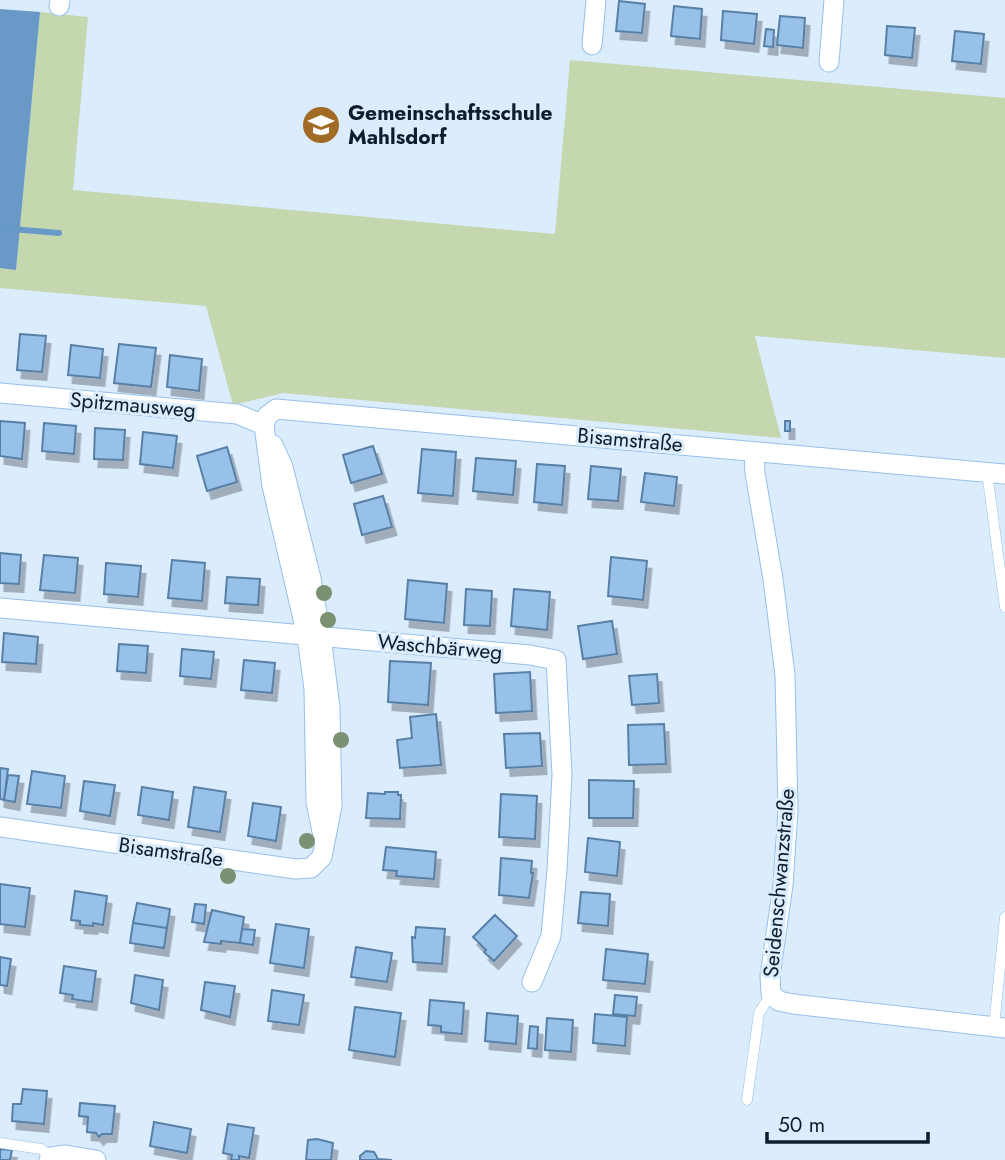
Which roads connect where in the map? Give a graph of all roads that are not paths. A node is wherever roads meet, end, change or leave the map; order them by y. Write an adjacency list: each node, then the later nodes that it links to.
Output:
1 (596, 0): 3 (street)
2 (834, 0): 4 (street)
3 (592, 45)
4 (829, 62)
5 (0, 393): 6 (street, Spitzmausweg)
6 (264, 425): 7 (street, Bisamstraße); 11 (street, Bisamstraße)
7 (754, 452): 8 (street, Bisamstraße); 15 (street, Seidenschwanzstraße)
8 (996, 473): 9 (lane)
9 (1005, 607)
10 (0, 608): 11 (street, Waschbärweg)
11 (314, 636): 12 (street, Bisamstraße); 14 (street, Waschbärweg)
12 (0, 827)
13 (1005, 917): 16 (lane)
14 (533, 982)
15 (771, 993): 16 (street, Seidenschwanzstraße); 17 (lane)
16 (1000, 1027)
17 (747, 1100)
18 (0, 1143): 19 (lane)
19 (50, 1159): 20 (street)
20 (96, 1160)

